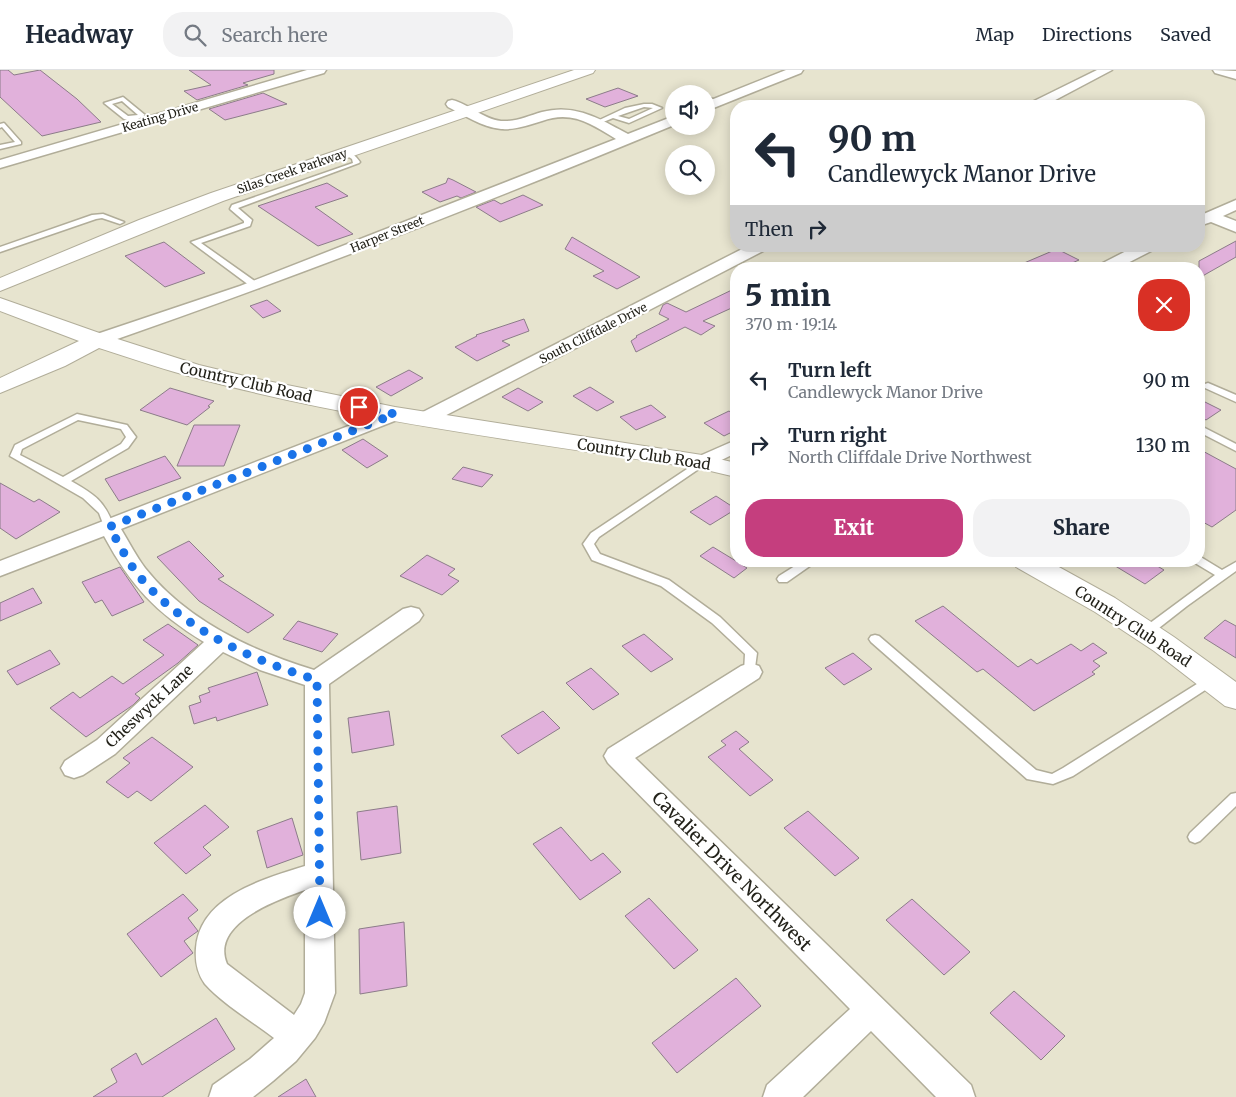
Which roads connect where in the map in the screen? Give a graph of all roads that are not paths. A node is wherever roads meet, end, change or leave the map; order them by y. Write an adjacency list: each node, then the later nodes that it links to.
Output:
1 (320, 70): 13 (street, Keating Drive)
2 (550, 70): 10 (main road, Silas Creek Parkway)
3 (588, 70): 11 (main road, Silas Creek Parkway)
4 (797, 70): 9 (street)
5 (1106, 70): 8 (street)
6 (1219, 70): 7 (street)
7 (1236, 75)
8 (1047, 100)
9 (715, 101)
10 (452, 104): 11 (street); 23 (main road, Silas Creek Parkway)
11 (468, 111): 14 (street); 19 (main road, Silas Creek Parkway)
12 (613, 116): 12 (lane); 14 (lane)
13 (136, 121): 13 (lane); 20 (street, Keating Drive)
14 (596, 123): 17 (street)
15 (665, 124): 17 (street, Harper Street)
16 (0, 126): 18 (lane)
17 (628, 140): 31 (street, Harper Street)
18 (0, 147): 20 (street)
19 (345, 152): 30 (main road, Silas Creek Parkway); 31 (lane)
20 (6, 162)
21 (1236, 204): 22 (street)
22 (1205, 219): 24 (street)
23 (120, 222): 25 (lane); 29 (main road, Silas Creek Parkway)
24 (1236, 227)
25 (0, 250)
26 (749, 252): 39 (street, South Cliffdale Drive)
27 (1137, 252): 28 (street)
28 (1117, 262)
29 (0, 272)
30 (0, 285)
31 (256, 286): 33 (street, Harper Street)
32 (0, 304): 33 (main road, Country Club Road)
33 (97, 340): 34 (main road); 35 (main road); 38 (main road, Country Club Road)
34 (0, 375)
35 (0, 386)
36 (1208, 386): 37 (lane)
37 (1236, 399)
38 (395, 414): 39 (main road, Country Club Road); 46 (street)
39 (424, 419): 43 (main road, Country Club Road)
40 (1205, 431): 41 (lane)
41 (1236, 448)
42 (730, 449): 43 (street)
43 (702, 462): 44 (main road, Country Club Road); 58 (lane)
44 (730, 467)
45 (64, 481): 45 (lane); 46 (lane)
46 (109, 527): 51 (street); 57 (street)
47 (1205, 564): 52 (lane)
48 (1236, 566): 52 (lane)
49 (802, 567): 53 (lane)
50 (1037, 567): 55 (main road, Country Club Road)
51 (0, 569)
52 (1222, 575): 55 (lane)
53 (783, 579)
54 (411, 615): 59 (street)
55 (1146, 632): 60 (main road, Country Club Road)
56 (875, 639): 60 (lane)
57 (220, 641): 59 (street); 62 (street, Cheswyck Lane)
58 (750, 672): 66 (street, Cavalier Drive Northwest)
59 (317, 680): 65 (street)
60 (1212, 680): 61 (main road, Country Club Road)
61 (1236, 698)
62 (74, 768)
63 (1236, 798): 64 (lane)
64 (1195, 837)
65 (320, 873): 67 (street); 67 (street)
66 (871, 1010): 69 (street); 70 (street, Cavalier Drive Northwest)
67 (299, 1034): 68 (street)
68 (225, 1097)
69 (779, 1097)
70 (959, 1097)

